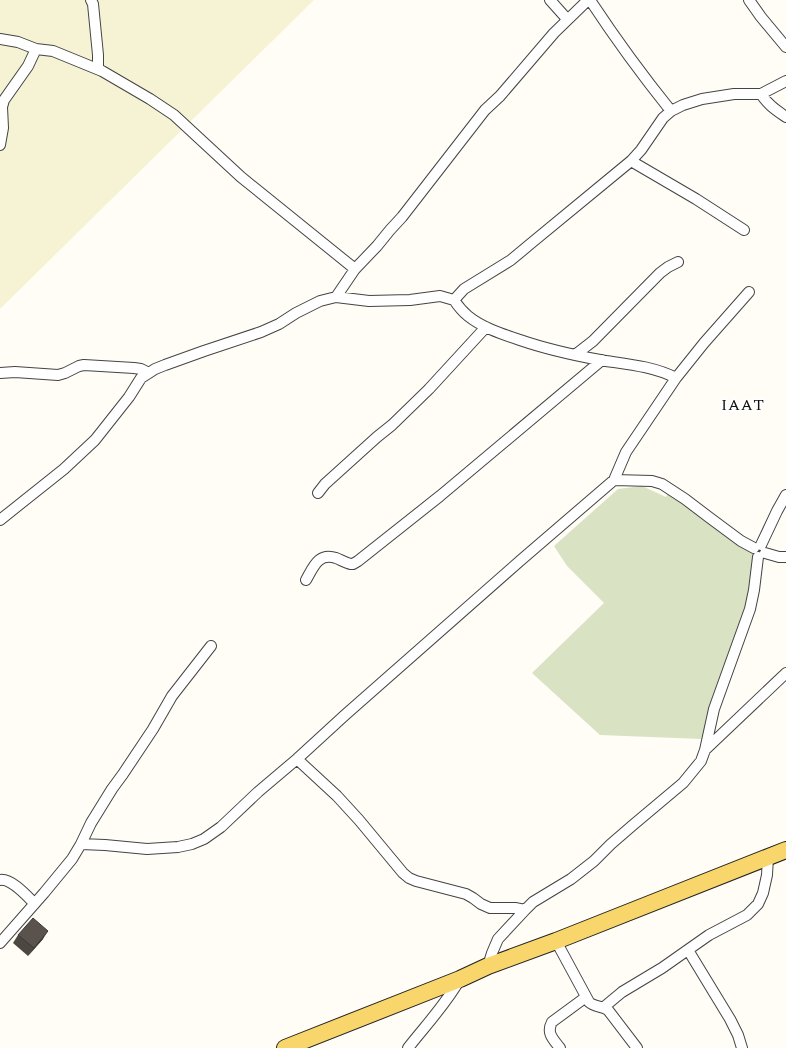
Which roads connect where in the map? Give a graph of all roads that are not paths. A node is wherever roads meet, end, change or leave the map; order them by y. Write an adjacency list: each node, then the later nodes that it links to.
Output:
1 (91, 0): 9 (street)
2 (550, 0): 5 (street)
3 (589, 0): 5 (street); 12 (street)
4 (749, 0): 7 (street)
5 (568, 19): 18 (street)
6 (0, 38): 8 (street)
7 (786, 47)
8 (36, 49): 9 (street); 14 (street)
9 (98, 69): 18 (street)
10 (786, 81): 11 (street)
11 (761, 94): 12 (street); 13 (street)
12 (671, 111): 15 (street)
13 (786, 117)
14 (0, 144)
15 (631, 161): 16 (street); 21 (street)
16 (744, 230)
17 (678, 262): 23 (street)
18 (355, 270): 20 (street)
19 (750, 292): 27 (street)
20 (336, 297): 21 (street); 26 (street)
21 (454, 300): 22 (street)
22 (486, 327): 23 (street); 29 (street)
23 (575, 355): 24 (street)
24 (602, 360): 27 (street); 34 (street)
25 (0, 373): 26 (street)
26 (149, 373): 31 (street)
27 (676, 378): 28 (street)
28 (614, 480): 32 (street); 38 (street)
29 (318, 493)
30 (786, 495): 32 (street)
31 (0, 520)
32 (760, 551): 33 (street); 37 (street)
33 (786, 557)
34 (306, 580)
35 (210, 646): 39 (street)
36 (786, 673): 37 (street)
37 (705, 750): 44 (street)
38 (297, 759): 39 (street); 44 (street)
39 (81, 844): 43 (street)
40 (786, 850): 41 (main road)
41 (768, 857): 45 (main road); 47 (street)
42 (0, 880): 43 (street)
43 (34, 903): 46 (street)
44 (524, 910): 48 (street)
45 (556, 941): 48 (main road); 50 (street)
46 (0, 943)
47 (688, 950): 51 (street); 56 (street)
48 (488, 966): 49 (main road)
49 (460, 979): 52 (main road); 53 (street)
50 (586, 997): 51 (street); 54 (street)
51 (604, 1007): 55 (street)
52 (286, 1048)
53 (408, 1048)
54 (560, 1048)
55 (637, 1048)
56 (742, 1048)

